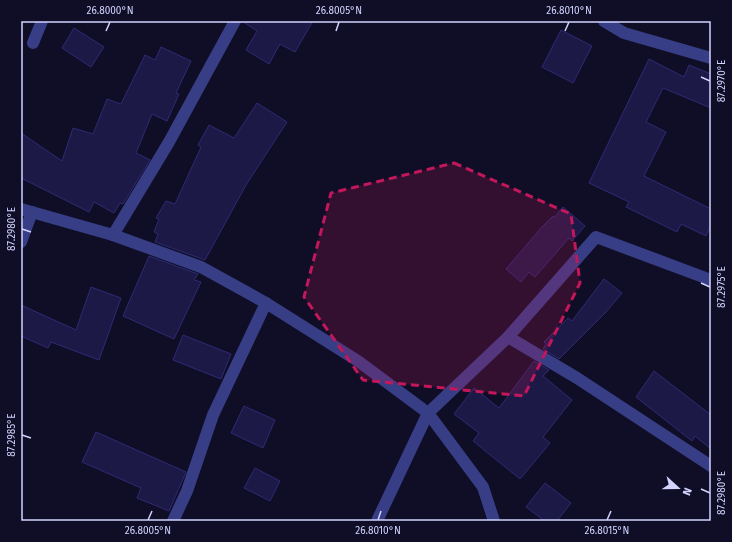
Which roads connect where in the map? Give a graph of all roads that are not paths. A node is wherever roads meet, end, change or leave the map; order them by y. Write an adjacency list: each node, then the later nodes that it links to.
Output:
1 (42, 21): 4 (street)
2 (235, 21): 7 (street)
3 (604, 21): 5 (street)
4 (34, 43)
5 (711, 58)
6 (27, 211): 7 (street); 8 (street)
7 (113, 235): 10 (street)
8 (21, 242)
9 (711, 280): 11 (street)
10 (266, 303): 12 (street); 14 (street)
11 (508, 337): 12 (street); 13 (street)
12 (428, 413): 15 (street); 16 (street)
13 (711, 466)
14 (173, 521)
15 (377, 521)
16 (494, 521)

